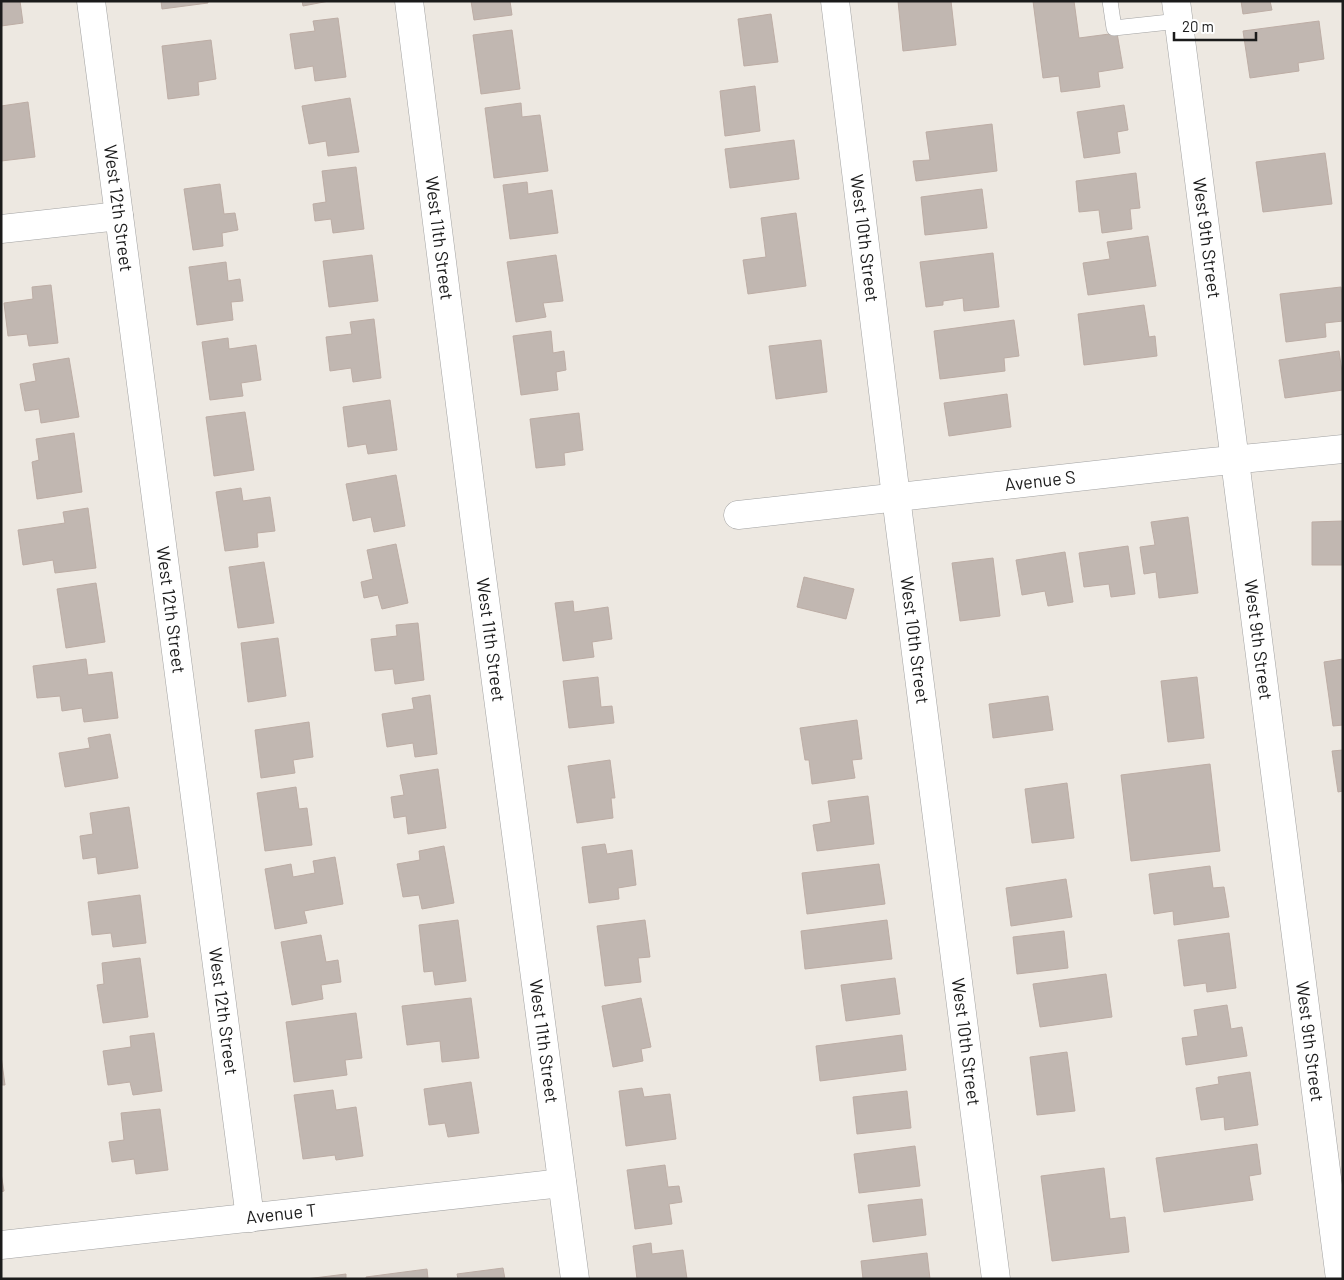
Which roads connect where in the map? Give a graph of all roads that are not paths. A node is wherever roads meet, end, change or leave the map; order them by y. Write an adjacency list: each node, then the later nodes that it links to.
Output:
1 (91, 1): 6 (street, West 12th Street)
2 (409, 1): 12 (street, West 11th Street)
3 (835, 1): 10 (street, West 10th Street)
4 (1110, 1): 5 (lane)
5 (1177, 11): 9 (street, West 9th Street)
6 (119, 216): 7 (street); 13 (street, West 12th Street)
7 (1, 229)
8 (1343, 449): 9 (street, Avenue S)
9 (1235, 460): 10 (street, Avenue S); 17 (street, West 9th Street)
10 (896, 497): 11 (street, Avenue S); 16 (street, West 10th Street)
11 (738, 515)
12 (562, 1183): 13 (street, Avenue T); 15 (street, West 11th Street)
13 (250, 1218): 14 (street, Avenue T)
14 (1, 1245)
15 (575, 1279)
16 (996, 1279)
17 (1340, 1279)

